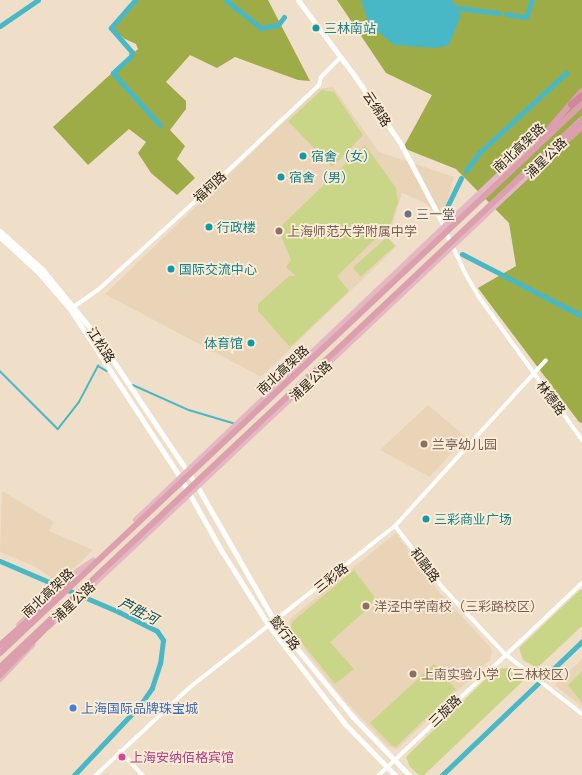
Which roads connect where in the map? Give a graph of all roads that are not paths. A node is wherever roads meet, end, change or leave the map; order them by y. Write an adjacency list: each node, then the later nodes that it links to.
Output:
1 (298, 0): 2 (street, 云绵路)
2 (341, 57): 11 (street, 云绵路); 15 (street, 福柯路)
3 (582, 91): 5 (highway)
4 (582, 95): 5 (highway); 11 (main road, 浦星公路)
5 (572, 104): 9 (highway)
6 (582, 104): 9 (highway, 南北高架路)
7 (582, 119): 10 (highway, 南北高架路)
8 (582, 125): 10 (highway); 14 (main road, 浦星公路)
9 (532, 151): 24 (highway, 南北高架路)
10 (530, 168): 27 (highway, 南北高架路)
11 (444, 226): 14 (street, 林德路); 19 (main road, 浦星公路)
12 (0, 231): 15 (street, 江松路)
13 (0, 237): 15 (street, 江松路)
14 (453, 247): 17 (street, 林德路); 21 (main road, 浦星公路)
15 (72, 308): 19 (street, 江松路); 20 (street, 江松路)
16 (546, 360): 17 (street, 三彩路)
17 (533, 375): 18 (street, 林德路); 23 (street, 三彩路)
18 (582, 440)
19 (186, 471): 20 (main road, 浦星公路); 21 (street, 懿行路)
20 (180, 478): 22 (street, 懿行路); 26 (main road, 浦星公路)
21 (197, 486): 22 (main road, 浦星公路); 28 (street, 懿行路)
22 (190, 493): 29 (street, 懿行路); 30 (main road, 浦星公路)
23 (396, 526): 28 (street, 三彩路); 34 (street, 和融路)
24 (89, 569): 31 (highway); 33 (highway, 南北高架路)
25 (582, 583): 34 (street, 三旋路)
26 (54, 595): 31 (main road, 浦星公路); 32 (main road, 浦星公路)
27 (63, 607): 35 (highway, 南北高架路); 37 (highway)
28 (275, 622): 29 (street, 三彩路); 41 (street, 懿行路)
29 (270, 626): 40 (street, 三彩路); 42 (street, 懿行路)
30 (37, 636): 36 (main road, 浦星公路); 38 (main road, 浦星公路)
31 (0, 644)
32 (0, 649)
33 (0, 653)
34 (505, 654): 39 (street, 和融路); 41 (street, 三旋路)
35 (0, 667)
36 (0, 672)
37 (0, 675)
38 (0, 679)
39 (582, 714)
40 (120, 751): 43 (street, 三彩路); 44 (street)
41 (394, 762): 42 (street, 三旋路); 47 (street, 懿行路)
42 (387, 768): 45 (street, 三旋路); 46 (street, 懿行路)
43 (96, 775)
44 (142, 775)
45 (379, 775)
46 (395, 775)
47 (409, 775)

